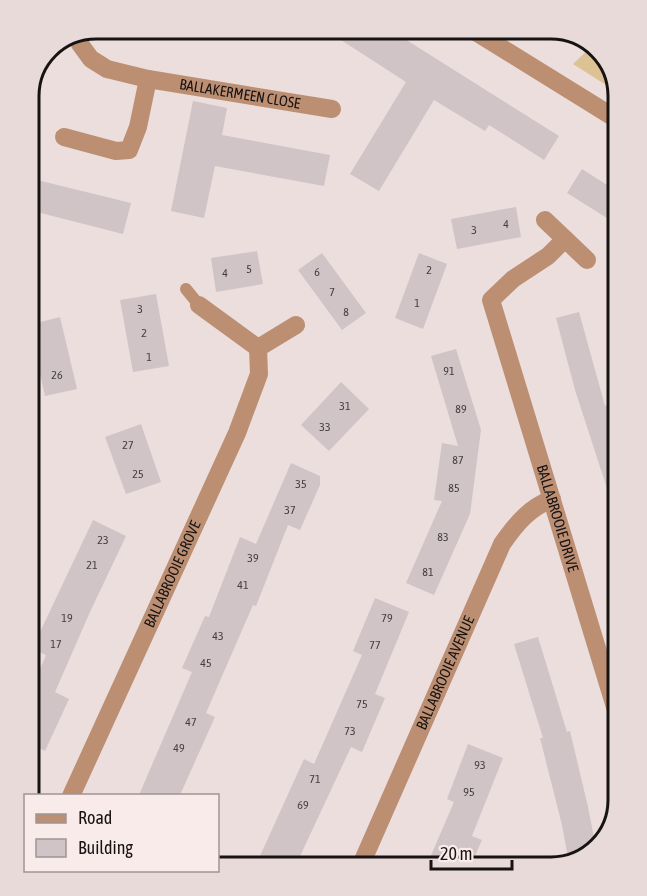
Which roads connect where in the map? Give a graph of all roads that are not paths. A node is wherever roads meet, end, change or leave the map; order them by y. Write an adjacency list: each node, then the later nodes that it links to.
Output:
1 (487, 39): 5 (street)
2 (79, 42): 3 (street, BALLAKERMEEN CLOSE)
3 (148, 79): 4 (street, BALLAKERMEEN CLOSE); 6 (street)
4 (332, 109)
5 (608, 114)
6 (64, 137)
7 (545, 220): 8 (street)
8 (565, 239): 9 (street); 14 (street, BALLABROOIE DRIVE)
9 (587, 260)
10 (186, 289): 11 (lane)
11 (199, 305): 13 (street)
12 (296, 325): 13 (street)
13 (258, 348): 16 (street, BALLABROOIE GROVE)
14 (552, 499): 15 (street, BALLABROOIE DRIVE); 17 (street, BALLABROOIE AVENUE)
15 (608, 684)
16 (71, 794)
17 (364, 857)

